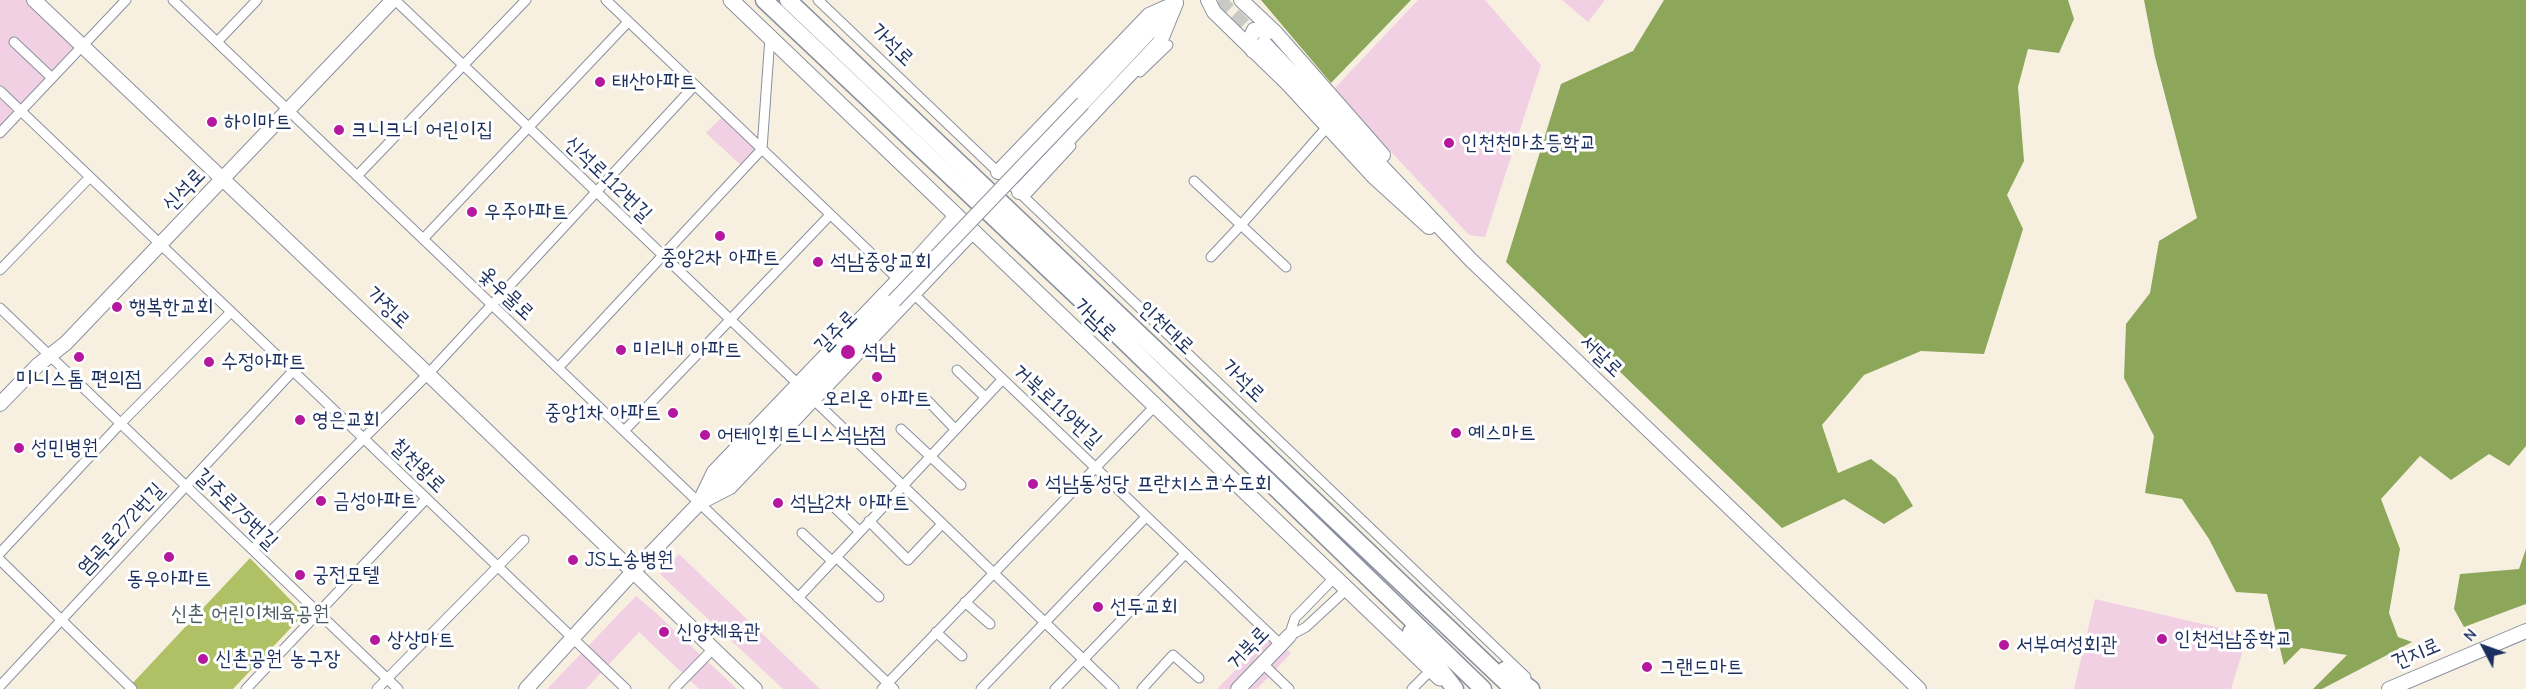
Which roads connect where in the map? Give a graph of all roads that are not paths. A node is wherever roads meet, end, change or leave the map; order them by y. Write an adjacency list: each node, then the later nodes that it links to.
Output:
1 (33, 0): 21 (street, 가정로)
2 (126, 0): 21 (street)
3 (173, 0): 19 (street, 옻우물로)
4 (257, 0): 19 (street)
5 (394, 0): 23 (street, 신석로112번길); 27 (street, 신석로)
6 (526, 0): 23 (street)
7 (606, 0): 15 (street, 거북로119번길)
8 (730, 0): 17 (main road, 가남로)
9 (764, 0): 96 (highway, 인천대로)
10 (788, 0): 108 (highway, 인천대로)
11 (818, 0): 33 (street, 가석로)
12 (1208, 0): 22 (street)
13 (1241, 0): 16 (street)
14 (1178, 2): 33 (street); 39 (street); 80 (street, 길주로, bridge)
15 (628, 22): 25 (street, 거북로119번길); 30 (street)
16 (1275, 32): 22 (street); 48 (street)
17 (770, 37): 32 (street); 41 (main road, 가남로)
18 (14, 42): 24 (street)
19 (217, 42): 27 (street, 옻우물로)
20 (1168, 45): 39 (street)
21 (82, 47): 24 (street); 36 (street, 가정로)
22 (1258, 47): 29 (street); 48 (street, 서달로)
23 (463, 66): 30 (street, 신석로112번길); 34 (street)
24 (52, 78): 28 (street)
25 (695, 85): 32 (street, 거북로119번길); 38 (street)
26 (0, 91): 28 (street, 칠천왕로)
27 (288, 110): 34 (street, 옻우물로); 36 (street, 신석로)
28 (21, 111): 31 (street); 35 (street, 칠천왕로)
29 (1328, 126): 42 (street); 48 (street)
30 (529, 129): 38 (street, 신석로112번길); 44 (street)
31 (0, 133)
32 (762, 149): 40 (street, 거북로119번길); 46 (street)
33 (998, 172): 39 (street, 가석로)
34 (357, 176): 44 (street, 옻우물로)
35 (90, 177): 45 (street, 칠천왕로); 50 (street)
36 (222, 181): 45 (street, 신석로); 61 (street, 가정로)
37 (1194, 181): 42 (street)
38 (597, 192): 46 (street, 신석로112번길); 53 (street)
39 (1022, 194): 140 (street, 가석로)
40 (830, 215): 51 (street, 거북로119번길); 56 (street)
41 (956, 216): 43 (main road, 가남로); 51 (street)
42 (1241, 225): 47 (street); 49 (street)
43 (973, 231): 52 (street); 68 (main road, 가남로)
44 (423, 239): 53 (street, 옻우물로)
45 (160, 244): 55 (street, 칠천왕로); 57 (street, 신석로)
46 (662, 256): 56 (street, 신석로112번길); 58 (street)
47 (1211, 257)
48 (1471, 260): 141 (street, 서달로)
49 (1286, 267)
50 (0, 270)
51 (898, 280): 52 (street, 거북로119번길); 63 (street)
52 (914, 295): 62 (street, 거북로119번길); 65 (street)
53 (493, 305): 58 (street, 옻우물로); 61 (street)
54 (0, 309): 57 (street, 길주로75번길)
55 (231, 312): 60 (street, 칠천왕로); 69 (street)
56 (729, 320): 63 (street, 신석로112번길); 72 (street)
57 (49, 355): 67 (street, 신석로); 69 (street, 길주로75번길)
58 (558, 368): 72 (street, 옻우물로)
59 (957, 370): 64 (street)
60 (293, 371): 73 (street, 칠천왕로); 78 (street, 염곡로272번길)
61 (428, 374): 73 (street); 94 (street, 가정로)
62 (1002, 380): 64 (street); 75 (street, 거북로119번길)
63 (797, 383): 80 (street)
64 (985, 398): 71 (street)
65 (814, 400): 76 (street); 80 (street)
66 (928, 401): 71 (street)
67 (0, 404)
68 (1155, 406): 75 (street); 97 (main road, 가남로)
69 (120, 424): 78 (street, 길주로75번길); 89 (street)
70 (901, 429): 74 (street)
71 (956, 429): 74 (street)
72 (624, 431): 80 (street, 옻우물로)
73 (364, 439): 79 (street, 칠천왕로); 88 (street)
74 (929, 456): 76 (street); 77 (street)
75 (1096, 466): 82 (street, 거북로119번길); 95 (street)
76 (902, 485): 83 (street); 84 (street)
77 (961, 485)
78 (186, 486): 88 (street, 길주로75번길); 103 (street, 염곡로272번길)
79 (426, 499): 93 (street, 칠천왕로); 102 (street)
80 (699, 503): 94 (street, 길주로); 100 (street, 옻우물로)
81 (830, 503): 85 (street)
82 (1146, 517): 90 (street, 거북로119번길); 104 (street)
83 (868, 521): 84 (street); 85 (street)
84 (942, 524): 95 (street)
85 (859, 531): 91 (street)
86 (802, 533): 91 (street)
87 (524, 540): 93 (street)
88 (253, 549): 102 (street, 길주로75번길)
89 (0, 553)
90 (1185, 554): 110 (street, 거북로119번길); 113 (street)
91 (834, 559): 99 (street); 100 (street)
92 (0, 560): 103 (street)
93 (498, 567): 109 (street, 칠천왕로); 117 (street)
94 (632, 573): 109 (street, 길주로); 111 (street, 가정로)
95 (993, 573): 101 (street); 104 (street)
96 (1365, 576): 136 (highway); 137 (highway, 인천대로)
97 (1335, 577): 98 (main road, 가남로); 110 (street)
98 (1347, 589): 110 (street); 115 (main road, 가남로)
99 (879, 597)
100 (798, 598): 120 (street, 옻우물로)
101 (965, 602): 105 (street); 107 (street)
102 (319, 613): 117 (street, 길주로75번길); 122 (street)
103 (62, 619): 119 (street, 염곡로272번길); 121 (street)
104 (1045, 622): 113 (street); 129 (street)
105 (990, 624)
106 (2526, 631): 118 (street, 건지로)
107 (936, 632): 112 (street); 120 (street)
108 (1457, 636): 138 (highway, 인천대로); 139 (highway)
109 (573, 638): 125 (street, 길주로); 126 (street, 칠천왕로)
110 (1284, 640): 114 (street, 거북로)
111 (713, 649): 127 (street); 128 (street, 가정로)
112 (962, 656)
113 (1084, 660): 130 (street); 131 (street)
114 (1262, 663): 133 (street, 거북로); 134 (street)
115 (1431, 670): 135 (street); 136 (main road, 가남로)
116 (1198, 678): 132 (street, 거북로)
117 (387, 679): 123 (street); 124 (street, 길주로75번길)
118 (2411, 685): 142 (street, 건지로)
119 (0, 686)
120 (888, 687)
121 (132, 689)
122 (246, 689)
123 (377, 689)
124 (398, 689)
125 (526, 689)
126 (626, 689)
127 (674, 689)
128 (755, 689)
129 (981, 689)
130 (1056, 689)
131 (1114, 689)
132 (1142, 689)
133 (1238, 689)
134 (1289, 689)
135 (1412, 689)
136 (1453, 689)
137 (1483, 689)
138 (1513, 689)
139 (1531, 689)
140 (1539, 689)
141 (1919, 689)
142 (2389, 689)

